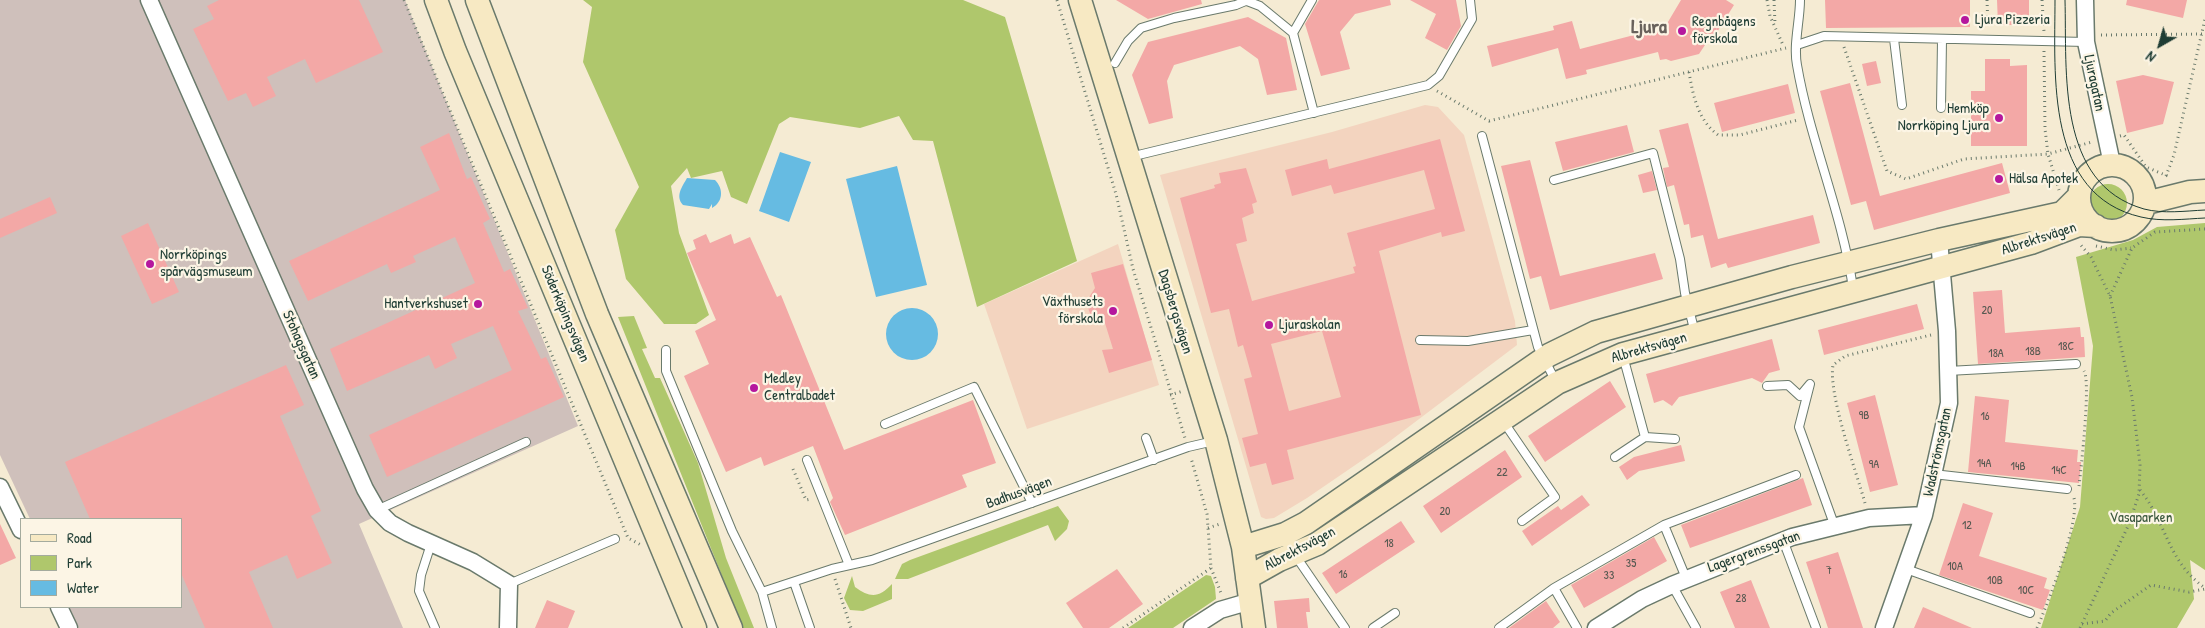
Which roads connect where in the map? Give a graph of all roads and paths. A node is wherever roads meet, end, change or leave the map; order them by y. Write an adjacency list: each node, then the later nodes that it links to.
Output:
1 (149, 0): 86 (street, Stohagsgatan)
2 (404, 0): 97 (path)
3 (436, 0): 117 (main road, Söderköpingsvägen)
4 (477, 0): 118 (main road, Söderköpingsvägen)
5 (1057, 0): 74 (path)
6 (1080, 0): 37 (main road, Dagsbergsvägen)
7 (1247, 0): 18 (lane); 28 (lane)
8 (1312, 0): 18 (lane)
9 (1470, 0): 30 (lane)
10 (1767, 0): 17 (path)
11 (1774, 0): 17 (path)
12 (1800, 0): 26 (lane)
13 (1987, 0): 23 (path)
14 (2042, 0): 24 (path)
15 (2085, 0): 25 (street, Ljuragatan)
16 (2205, 19): 19 (path)
17 (1775, 24): 27 (path)
18 (1292, 33): 33 (lane)
19 (2203, 34): 25 (path); 39 (path)
20 (1840, 36): 21 (lane); 26 (lane); 36 (path)
21 (1894, 39): 22 (lane); 31 (lane)
22 (1942, 40): 23 (lane); 32 (lane)
23 (1988, 41): 24 (lane)
24 (2044, 42): 25 (lane); 36 (path)
25 (2086, 42): 38 (street, Ljuragatan)
26 (1797, 45): 27 (path); 34 (lane)
27 (1784, 48): 29 (path)
28 (1115, 63)
29 (1689, 72): 30 (path); 34 (path)
30 (1428, 85): 33 (lane)
31 (1902, 105)
32 (1941, 108)
33 (1314, 113): 37 (lane)
34 (1809, 116): 51 (lane)
35 (1482, 136): 56 (lane)
36 (2048, 154): 43 (path)
37 (1128, 157): 72 (main road, Dagsbergsvägen)
38 (2112, 164): 41 (main road); 43 (main road)
39 (2166, 176)
40 (1554, 180): 55 (lane)
41 (2140, 180): 42 (main road); 44 (main road)
42 (2197, 191): 44 (main road)
43 (2069, 197): 45 (main road); 47 (main road, Albrektsvägen)
44 (2146, 203): 45 (main road)
45 (2096, 226): 52 (main road, Albrektsvägen)
46 (2205, 229): 50 (path)
47 (1939, 240): 51 (main road, Albrektsvägen); 52 (street, Wadströmsgatan)
48 (2078, 242): 49 (path); 50 (path); 54 (path)
49 (2071, 245)
50 (2132, 248): 54 (path)
51 (1849, 262): 53 (lane); 55 (main road, Albrektsvägen)
52 (1942, 267): 53 (main road, Albrektsvägen); 57 (street, Wadströmsgatan)
53 (1854, 291): 58 (main road, Albrektsvägen)
54 (2110, 296): 83 (path)
55 (1690, 307): 58 (lane); 62 (main road, Albrektsvägen)
56 (1533, 330): 59 (lane); 62 (lane)
57 (1947, 331): 64 (street, Wadströmsgatan); 88 (path)
58 (1695, 334): 61 (main road, Albrektsvägen)
59 (1420, 340)
60 (666, 350): 108 (lane)
61 (1623, 354): 65 (main road, Albrektsvägen); 69 (lane)
62 (1543, 359): 65 (lane); 96 (main road, Albrektsvägen)
63 (2076, 364): 64 (lane); 82 (path)
64 (1947, 371): 79 (street, Wadströmsgatan)
65 (1557, 383): 67 (main road, Albrektsvägen)
66 (1767, 386): 91 (lane)
67 (1502, 419): 89 (lane); 98 (main road, Albrektsvägen)
68 (885, 424): 85 (lane)
69 (1645, 437): 71 (lane); 75 (lane)
70 (1146, 438): 77 (lane)
71 (1675, 439)
72 (1216, 440): 74 (lane, Badhusvägen); 96 (main road, Dagsbergsvägen)
73 (526, 442): 86 (lane)
74 (1188, 447): 77 (lane, Badhusvägen); 122 (path)
75 (1615, 457)
76 (807, 460): 84 (lane)
77 (1154, 460): 85 (lane, Badhusvägen)
78 (793, 469): 84 (path)
79 (1933, 474): 82 (lane); 87 (street, Wadströmsgatan)
80 (1796, 475): 90 (lane)
81 (0, 487): 92 (street)
82 (2069, 489): 133 (path)
83 (2139, 490): 107 (path); 113 (path)
84 (821, 496): 99 (lane)
85 (1032, 503): 99 (lane, Badhusvägen)
86 (378, 510): 95 (street, Stohagsgatan)
87 (1924, 515): 88 (street, Lagergrenssgatan); 101 (street, Wadströmsgatan)
88 (1869, 518): 91 (street, Lagergrenssgatan)
89 (1522, 521)
90 (1664, 525): 104 (lane); 106 (lane)
91 (1835, 527): 94 (street, Lagergrenssgatan)
92 (20, 528)
93 (615, 539): 105 (lane)
94 (1783, 540): 104 (street, Lagergrenssgatan); 131 (lane)
95 (431, 544): 105 (street, Stohagsgatan); 115 (lane)
96 (1243, 547): 102 (main road, Dagsbergsvägen)
97 (645, 550)
98 (1287, 557): 102 (main road, Albrektsvägen); 125 (lane)
99 (849, 565): 100 (lane, Badhusvägen)
100 (832, 569): 103 (lane, Badhusvägen); 121 (path)
101 (1906, 569): 112 (lane); 132 (street, Wadströmsgatan)
102 (1247, 578): 109 (main road, Dagsbergsvägen)
103 (794, 582): 108 (lane, Badhusvägen); 120 (lane)
104 (1679, 582): 129 (street, Lagergrenssgatan); 130 (lane)
105 (509, 584): 116 (street)
106 (1554, 588): 127 (lane); 128 (lane)
107 (2205, 589): 113 (path)
108 (762, 592): 119 (lane)
109 (1251, 601): 123 (street); 124 (main road, Dagsbergsvägen)
110 (60, 608): 114 (street)
111 (1395, 613): 126 (lane)
112 (2030, 613)
113 (2081, 626)
114 (70, 628)
115 (435, 628)
116 (508, 628)
117 (695, 628)
118 (731, 628)
119 (772, 628)
120 (810, 628)
121 (851, 628)
122 (1123, 628)
123 (1192, 628)
124 (1254, 628)
125 (1345, 628)
126 (1373, 628)
127 (1499, 628)
128 (1577, 628)
129 (1596, 628)
130 (1696, 628)
131 (1816, 628)
132 (1884, 628)
133 (2037, 628)

